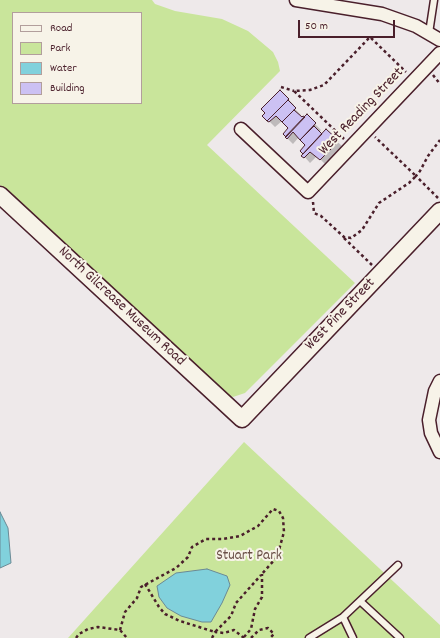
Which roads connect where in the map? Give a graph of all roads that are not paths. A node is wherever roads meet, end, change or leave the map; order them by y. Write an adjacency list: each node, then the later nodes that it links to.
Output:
1 (296, 0): 3 (street)
2 (434, 0): 4 (lane)
3 (324, 2): 4 (street)
4 (429, 33): 5 (street)
5 (440, 40)
6 (440, 53): 7 (street, West Reading Street)
7 (241, 129)
8 (0, 195): 11 (street, North Gilcrease Museum Road)
9 (440, 211): 11 (street, West Pine Street)
10 (440, 381): 12 (street)
11 (242, 418)
12 (440, 452)
13 (398, 565): 14 (lane)
14 (360, 601): 15 (lane); 18 (lane)
15 (343, 617): 16 (lane); 17 (lane)
16 (309, 638)
17 (353, 638)
18 (400, 638)

